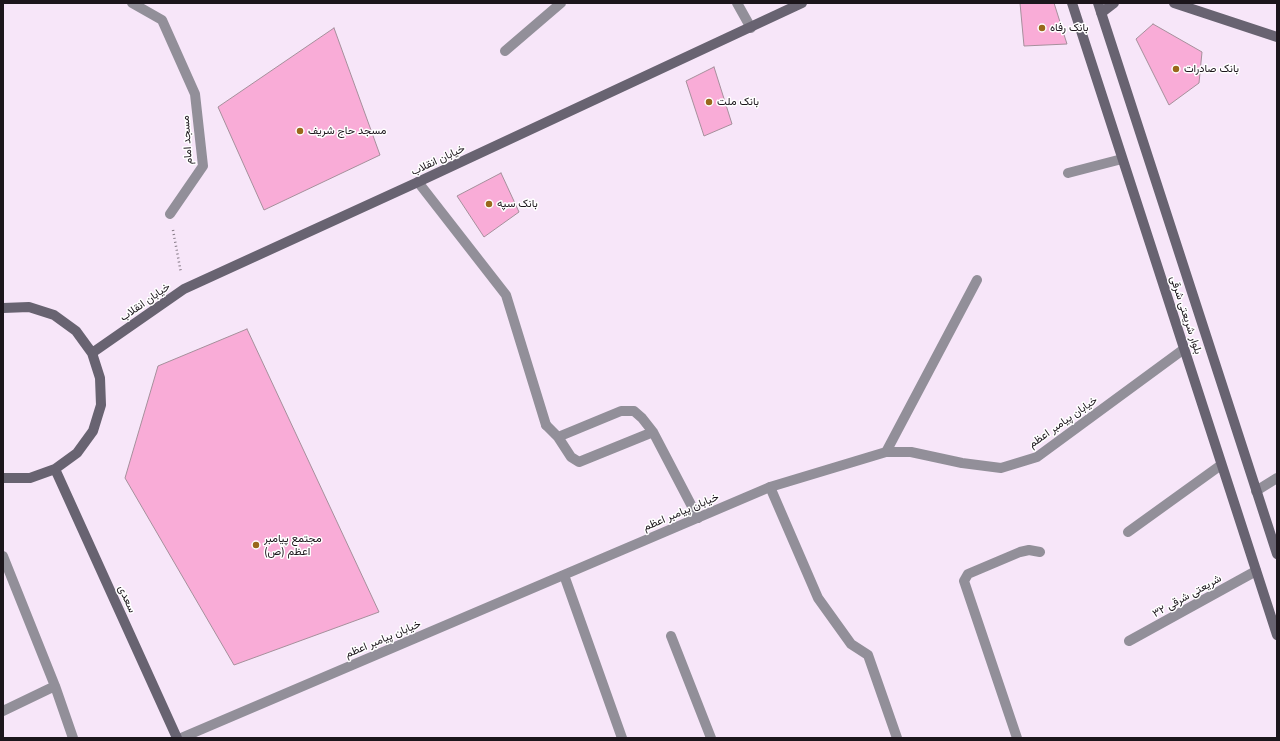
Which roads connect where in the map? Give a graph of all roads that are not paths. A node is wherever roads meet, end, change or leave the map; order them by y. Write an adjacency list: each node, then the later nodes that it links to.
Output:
1 (132, 3): 15 (street, مسجد امام)
2 (560, 3): 11 (street)
3 (737, 3): 9 (street)
4 (802, 3): 9 (main road, خیابان انقلاب)
5 (1072, 3): 12 (main road, بلوار شریعتی شرقی)
6 (1114, 3): 8 (main road)
7 (1174, 3): 10 (main road)
8 (1099, 8): 28 (main road, بلوار شریعتی شرقی)
9 (751, 28): 14 (main road, خیابان انقلاب)
10 (1277, 37)
11 (505, 51)
12 (1122, 159): 13 (street); 18 (main road, بلوار شریعتی شرقی)
13 (1068, 173)
14 (418, 182): 19 (main road, خیابان انقلاب); 21 (street)
15 (170, 214)
16 (977, 280): 22 (street)
17 (3, 308): 19 (main road)
18 (1184, 349): 22 (street, خیابان پیامبر اعظم); 23 (main road, بلوار شریعتی شرقی)
19 (92, 353): 24 (main road)
20 (653, 432): 21 (street); 21 (street); 29 (street)
21 (558, 437)
22 (886, 452): 27 (street, خیابان پیامبر اعظم)
23 (1221, 465): 30 (street); 34 (main road, بلوار شریعتی شرقی)
24 (55, 469): 25 (main road); 42 (main road, سعدی)
25 (3, 478)
26 (1277, 478): 28 (street)
27 (770, 487): 29 (street, خیابان پیامبر اعظم); 46 (street)
28 (1256, 491): 32 (main road, بلوار شریعتی شرقی)
29 (698, 518): 35 (street, خیابان پیامبر اعظم)
30 (1128, 532)
31 (1040, 552): 47 (street)
32 (1277, 554)
33 (3, 556): 39 (street)
34 (1256, 571): 36 (main road, بلوار شریعتی شرقی); 38 (street, شریعتی شرقی ۳۲)
35 (564, 575): 43 (street, خیابان پیامبر اعظم); 44 (street)
36 (1277, 635)
37 (671, 636): 45 (street)
38 (1129, 642)
39 (55, 686): 40 (street); 41 (street)
40 (3, 711)
41 (73, 738)
42 (177, 738)
43 (181, 738)
44 (622, 738)
45 (711, 738)
46 (897, 738)
47 (1017, 738)

